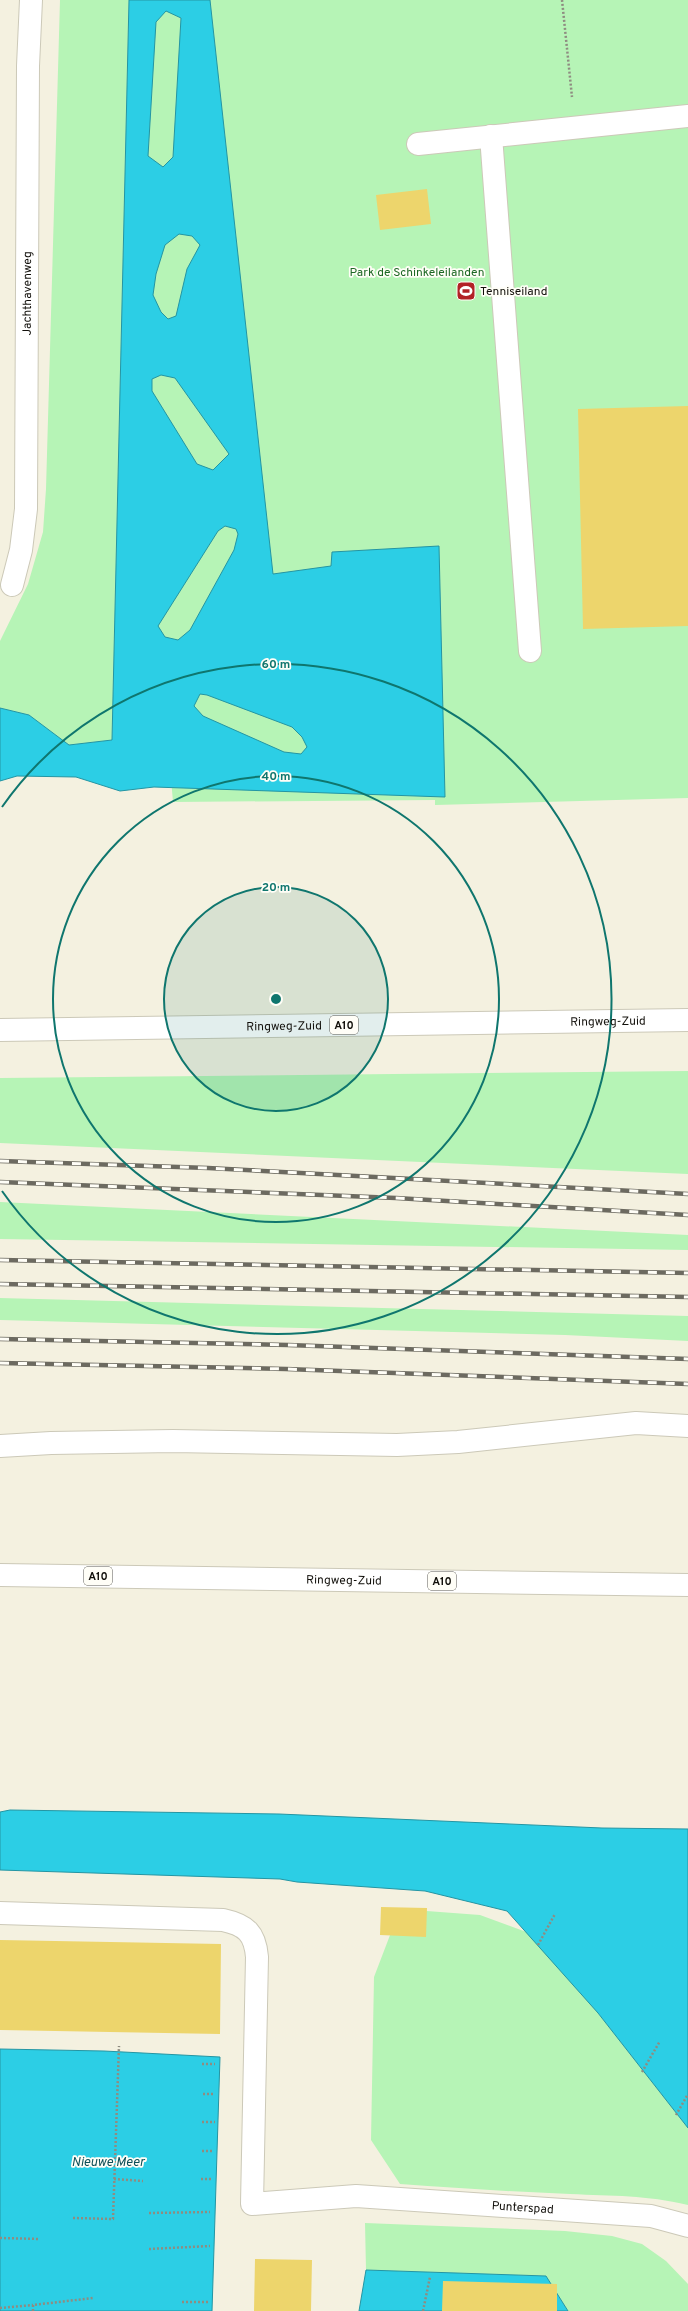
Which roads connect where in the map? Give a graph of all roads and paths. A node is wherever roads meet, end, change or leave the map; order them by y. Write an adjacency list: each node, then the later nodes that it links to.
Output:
1 (31, 0): 7 (main road, Jachthavenweg)
2 (562, 0): 4 (path)
3 (688, 116): 4 (main road)
4 (576, 128): 5 (main road)
5 (491, 136): 6 (main road); 8 (main road)
6 (418, 144)
7 (12, 585)
8 (530, 651)
9 (688, 1020): 10 (main road, Ringweg-Zuid / A10)
10 (0, 1030)
11 (688, 1426): 12 (main road)
12 (0, 1446)
13 (0, 1576): 14 (main road, Ringweg-Zuid / A10)
14 (688, 1585)
15 (0, 1913): 38 (main road, Punterspad)
16 (555, 1914): 17 (path)
17 (538, 1945)
18 (660, 2041): 22 (path)
19 (118, 2046): 33 (path)
20 (202, 2064): 21 (path)
21 (215, 2064)
22 (642, 2072)
23 (203, 2094): 24 (path)
24 (215, 2094)
25 (688, 2094): 26 (path)
26 (676, 2115)
27 (202, 2122): 28 (path)
28 (215, 2122)
29 (202, 2150): 30 (path)
30 (214, 2151)
31 (201, 2178): 32 (path)
32 (213, 2179)
33 (114, 2180): 34 (path); 37 (path)
34 (143, 2181)
35 (210, 2212): 36 (path)
36 (149, 2213)
37 (73, 2218)
38 (688, 2226)
39 (0, 2238): 40 (path)
40 (39, 2239)
41 (210, 2246): 42 (path)
42 (149, 2249)
43 (430, 2277): 50 (path)
44 (93, 2298): 47 (path)
45 (182, 2302): 46 (path)
46 (210, 2302)
47 (33, 2305): 48 (path); 49 (path)
48 (0, 2308)
49 (32, 2311)
50 (423, 2311)

